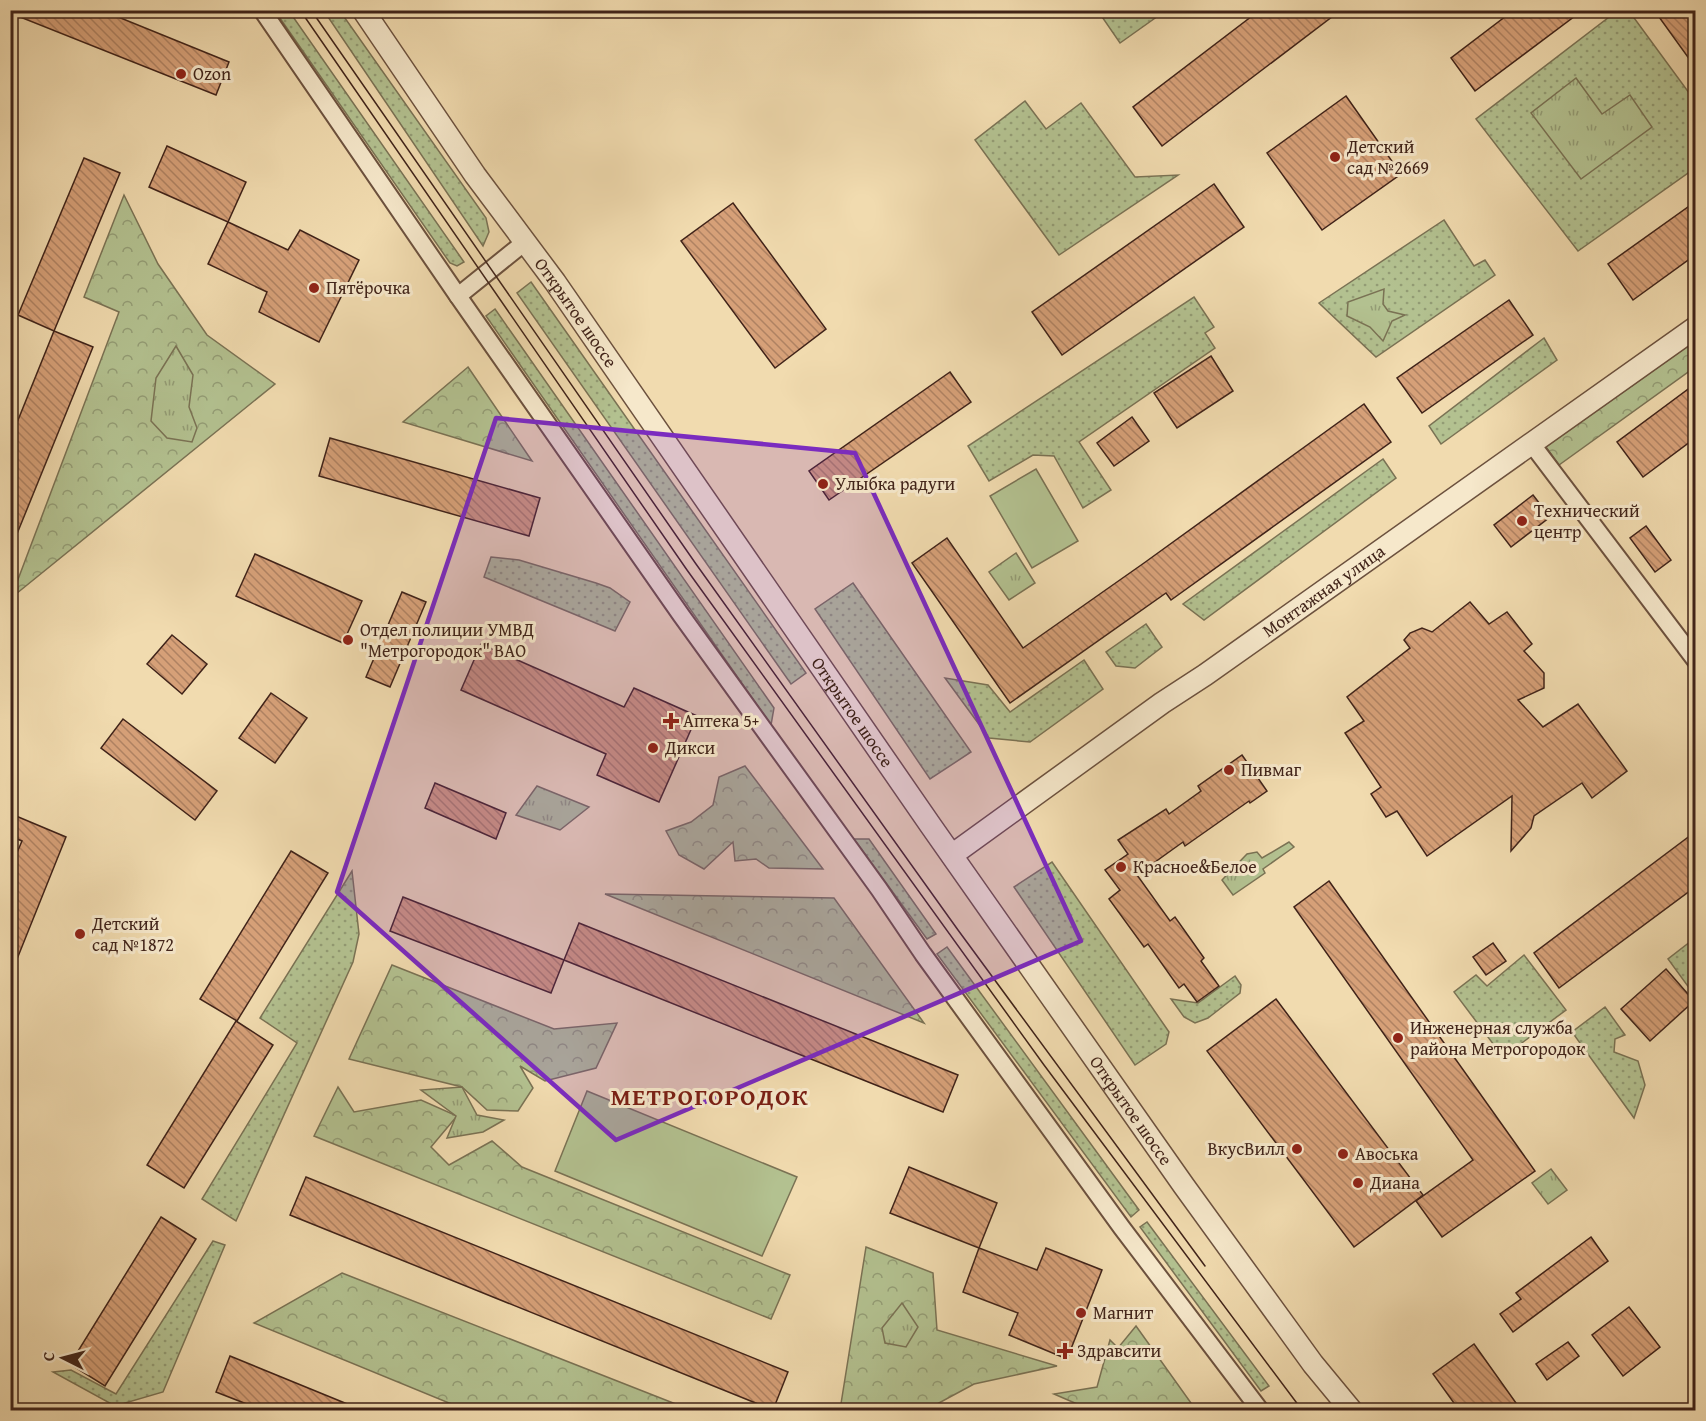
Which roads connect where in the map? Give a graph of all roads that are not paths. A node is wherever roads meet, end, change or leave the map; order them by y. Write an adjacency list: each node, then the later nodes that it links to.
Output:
1 (262, 10): 4 (street)
2 (363, 10): 3 (street, Открытое шоссе)
3 (525, 242): 4 (street); 8 (street, Открытое шоссе)
4 (458, 296): 9 (street)
5 (1695, 327): 6 (street, Монтажная улица)
6 (1531, 443): 7 (street); 8 (street, Монтажная улица)
7 (1695, 661)
8 (952, 855): 10 (street, Открытое шоссе)
9 (1260, 1410)
10 (1351, 1410)

